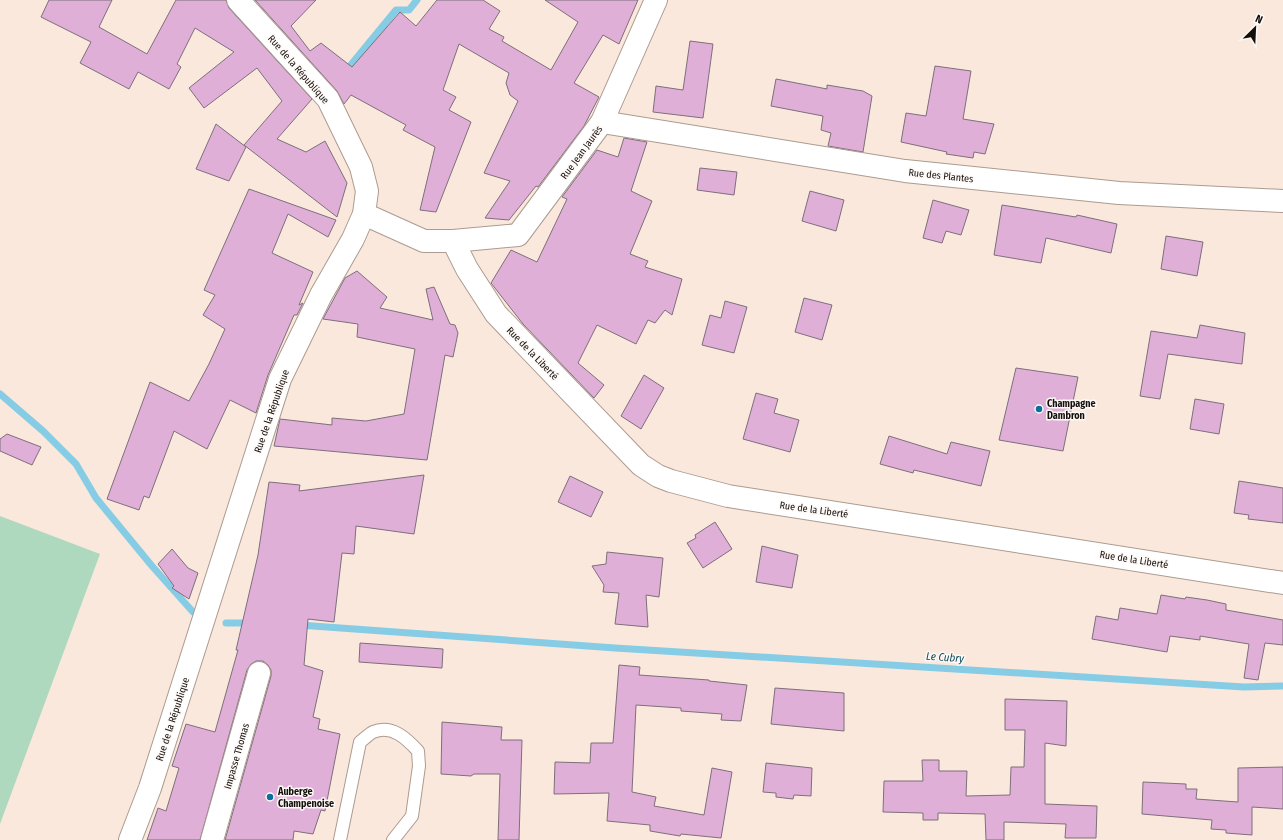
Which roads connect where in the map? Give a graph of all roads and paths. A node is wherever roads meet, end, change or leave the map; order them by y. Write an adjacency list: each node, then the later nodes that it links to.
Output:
1 (238, 0): 5 (street, Rue de la République)
2 (656, 0): 3 (street, Rue Jean Jaurès)
3 (602, 122): 4 (street, Rue des Plantes); 6 (street, Rue Jean Jaurès)
4 (1283, 201)
5 (364, 214): 6 (street, Rue Jean Jaurès); 9 (street, Rue de la République)
6 (453, 241): 7 (street, Rue de la Liberté)
7 (1283, 582)
8 (259, 673): 10 (street, Impasse Thomas)
9 (130, 840)
10 (212, 840)
11 (340, 840): 12 (lane)
12 (393, 840)

